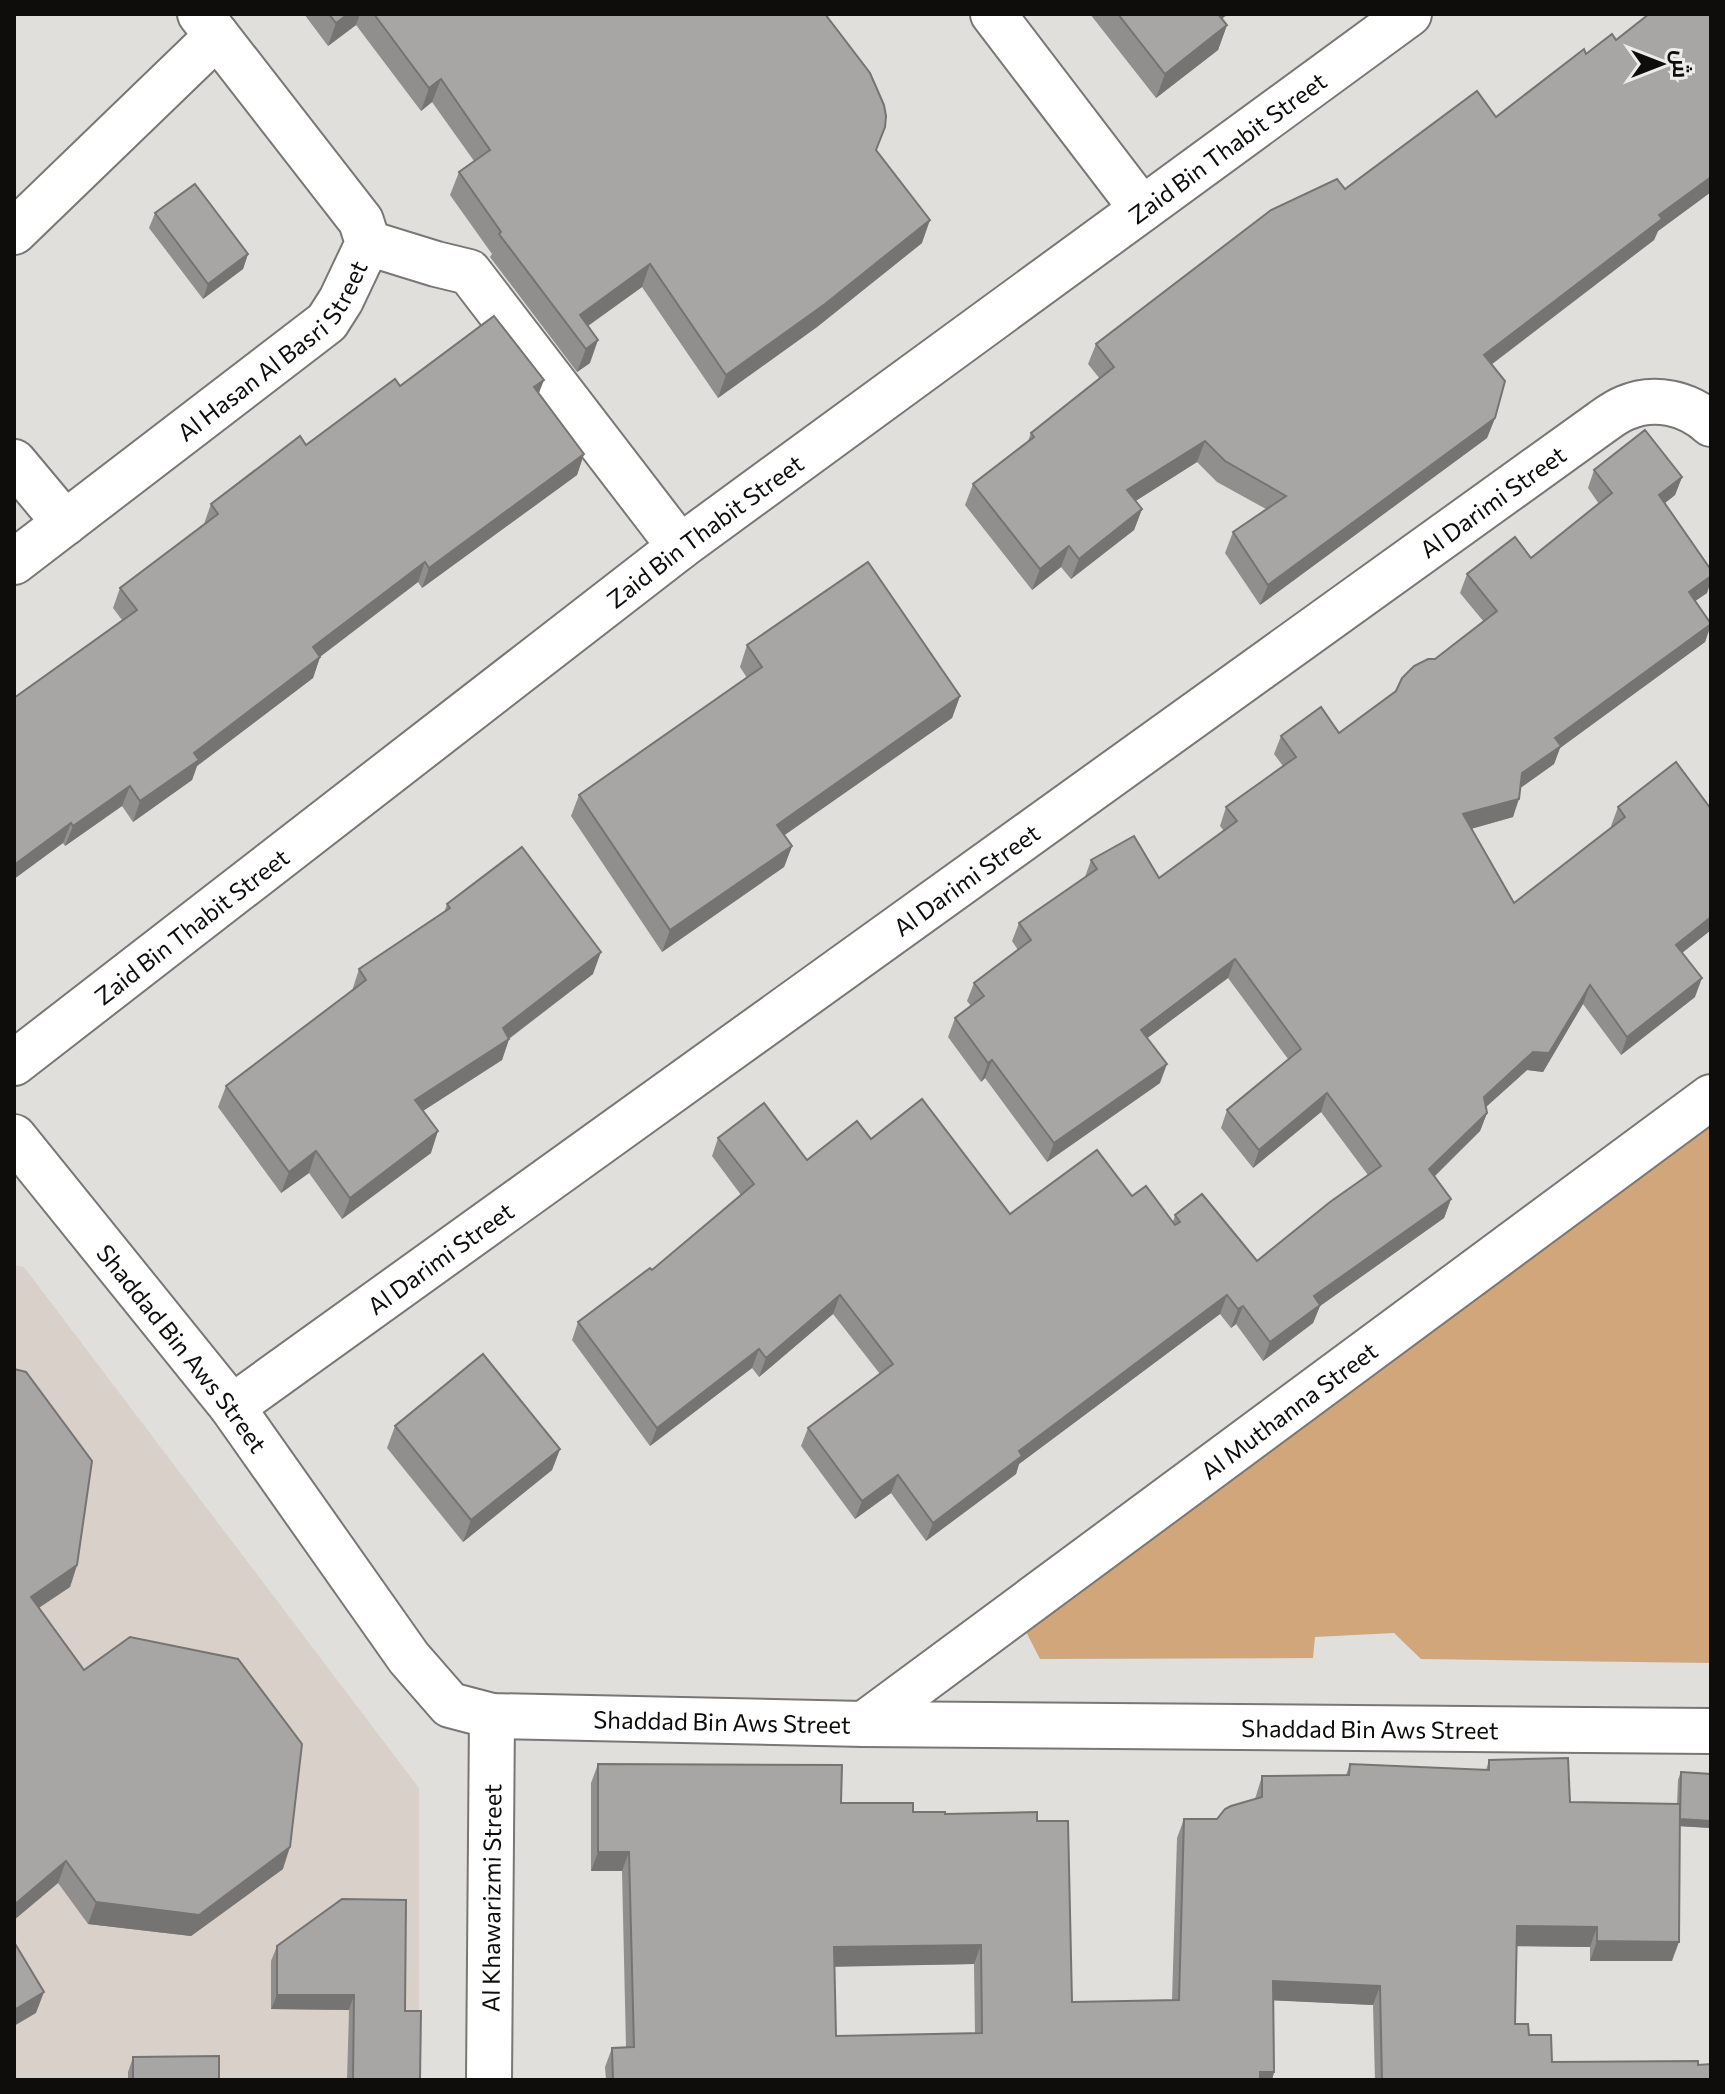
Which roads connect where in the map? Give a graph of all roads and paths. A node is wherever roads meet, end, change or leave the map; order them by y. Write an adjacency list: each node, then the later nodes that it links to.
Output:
1 (993, 14): 4 (street)
2 (1409, 14): 4 (street, Zaid Bin Thabit Street)
3 (208, 25): 5 (street); 6 (street, Al Hasan Al Basri Street)
4 (1142, 209): 10 (street, Zaid Bin Thabit Street)
5 (14, 232)
6 (368, 243): 9 (street, Al Hasan Al Basri Street); 10 (street)
7 (1711, 424): 15 (street, Al Darimi Street)
8 (14, 462): 9 (street)
9 (65, 523): 11 (street, Al Hasan Al Basri Street)
10 (680, 547): 12 (street, Zaid Bin Thabit Street)
11 (14, 562)
12 (14, 1063)
13 (1711, 1097): 17 (street, Al Muthanna Street)
14 (14, 1137): 15 (street, Shaddad Bin Aws Street)
15 (232, 1407): 16 (street, Shaddad Bin Aws Street)
16 (492, 1716): 17 (street, Shaddad Bin Aws Street); 19 (street, Al Khawarizmi Street)
17 (864, 1724): 18 (street, Shaddad Bin Aws Street)
18 (1711, 1731)
19 (489, 2080)

